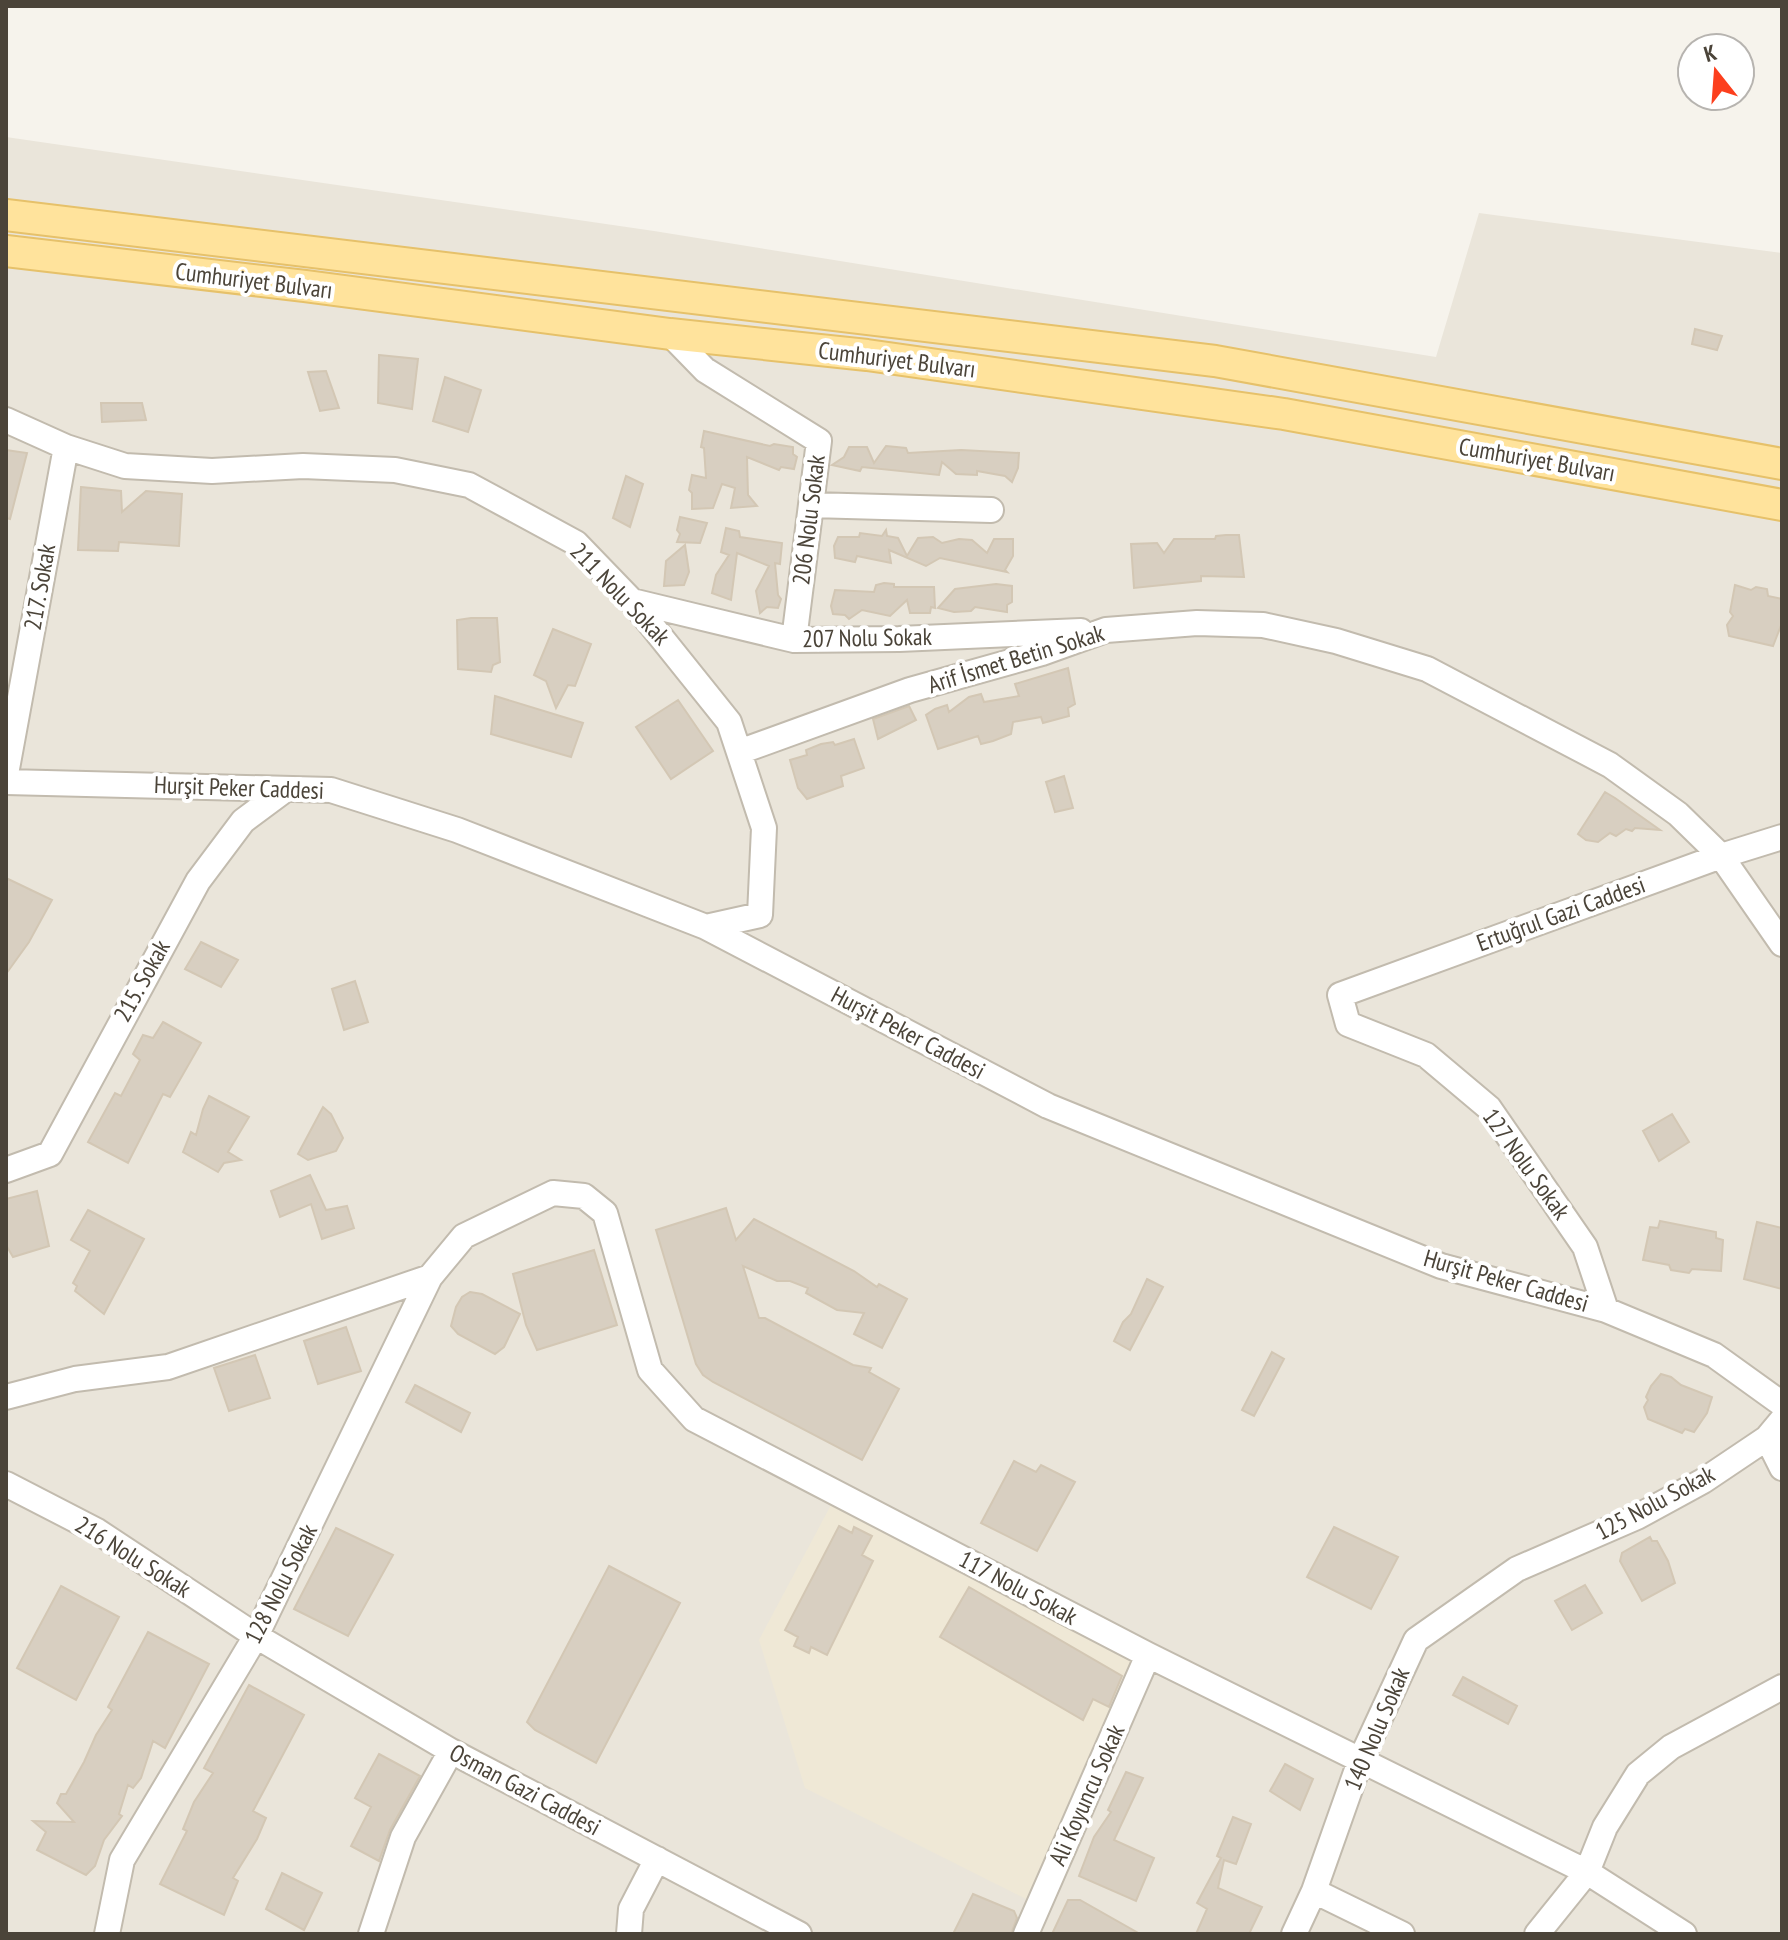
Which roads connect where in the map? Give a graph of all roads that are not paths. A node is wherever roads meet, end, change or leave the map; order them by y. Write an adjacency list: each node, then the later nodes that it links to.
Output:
1 (6, 215): 6 (main road, Cumhuriyet Bulvarı)
2 (6, 251): 3 (main road, Cumhuriyet Bulvarı)
3 (670, 334): 7 (street, 206 Nolu Sokak); 8 (main road, Cumhuriyet Bulvarı)
4 (6, 420): 5 (street, 211 Nolu Sokak)
5 (66, 447): 10 (street, 211 Nolu Sokak); 14 (street, 217. Sokak)
6 (1782, 464)
7 (811, 505): 9 (street); 12 (street, 206 Nolu Sokak)
8 (1782, 505)
9 (991, 510)
10 (632, 601): 12 (street, 207 Nolu Sokak); 13 (street, 211 Nolu Sokak)
11 (1106, 630): 12 (street, 207 Nolu Sokak); 13 (street, Arif İsmet Betin Sokak); 18 (street, Arif İsmet Betin Sokak)
12 (794, 640)
13 (739, 752): 19 (street, 211 Nolu Sokak)
14 (6, 774)
15 (6, 782): 16 (street, Hurşit Peker Caddesi)
16 (286, 789): 19 (street, Hurşit Peker Caddesi); 22 (street, 215. Sokak)
17 (1782, 837): 18 (street, Ertuğrul Gazi Caddesi)
18 (1721, 856): 20 (street, Arif İsmet Betin Sokak); 21 (street, Ertuğrul Gazi Caddesi)
19 (706, 927): 25 (street, Hurşit Peker Caddesi)
20 (1782, 944)
21 (1340, 995): 25 (street, 127 Nolu Sokak)
22 (6, 1170)
23 (464, 1236): 24 (street, 128 Nolu Sokak); 33 (street, 117 Nolu Sokak)
24 (430, 1277): 26 (street); 32 (street, 128 Nolu Sokak)
25 (1606, 1310): 27 (street, Hurşit Peker Caddesi)
26 (6, 1397)
27 (1782, 1404)
28 (1774, 1429): 29 (street); 31 (street, 125 Nolu Sokak)
29 (1782, 1468)
30 (6, 1484): 32 (street, 216 Nolu Sokak)
31 (1517, 1569): 36 (street, 140 Nolu Sokak)
32 (256, 1636): 35 (street, Osman Gazi Caddesi); 40 (street, 128 Nolu Sokak)
33 (1148, 1655): 36 (street, 117 Nolu Sokak); 44 (street, Ali Koyuncu Sokak)
34 (1782, 1687): 38 (street)
35 (451, 1751): 37 (street, Osman Gazi Caddesi); 41 (street)
36 (1360, 1761): 38 (street, 117 Nolu Sokak); 39 (street, 140 Nolu Sokak)
37 (657, 1859): 42 (street); 43 (street, Osman Gazi Caddesi)
38 (1587, 1872): 47 (street); 48 (street, 117 Nolu Sokak)
39 (1314, 1891): 45 (street, 140 Nolu Sokak); 46 (street)
40 (107, 1934)
41 (371, 1934)
42 (629, 1934)
43 (799, 1934)
44 (1026, 1934)
45 (1294, 1934)
46 (1402, 1934)
47 (1537, 1934)
48 (1684, 1934)

